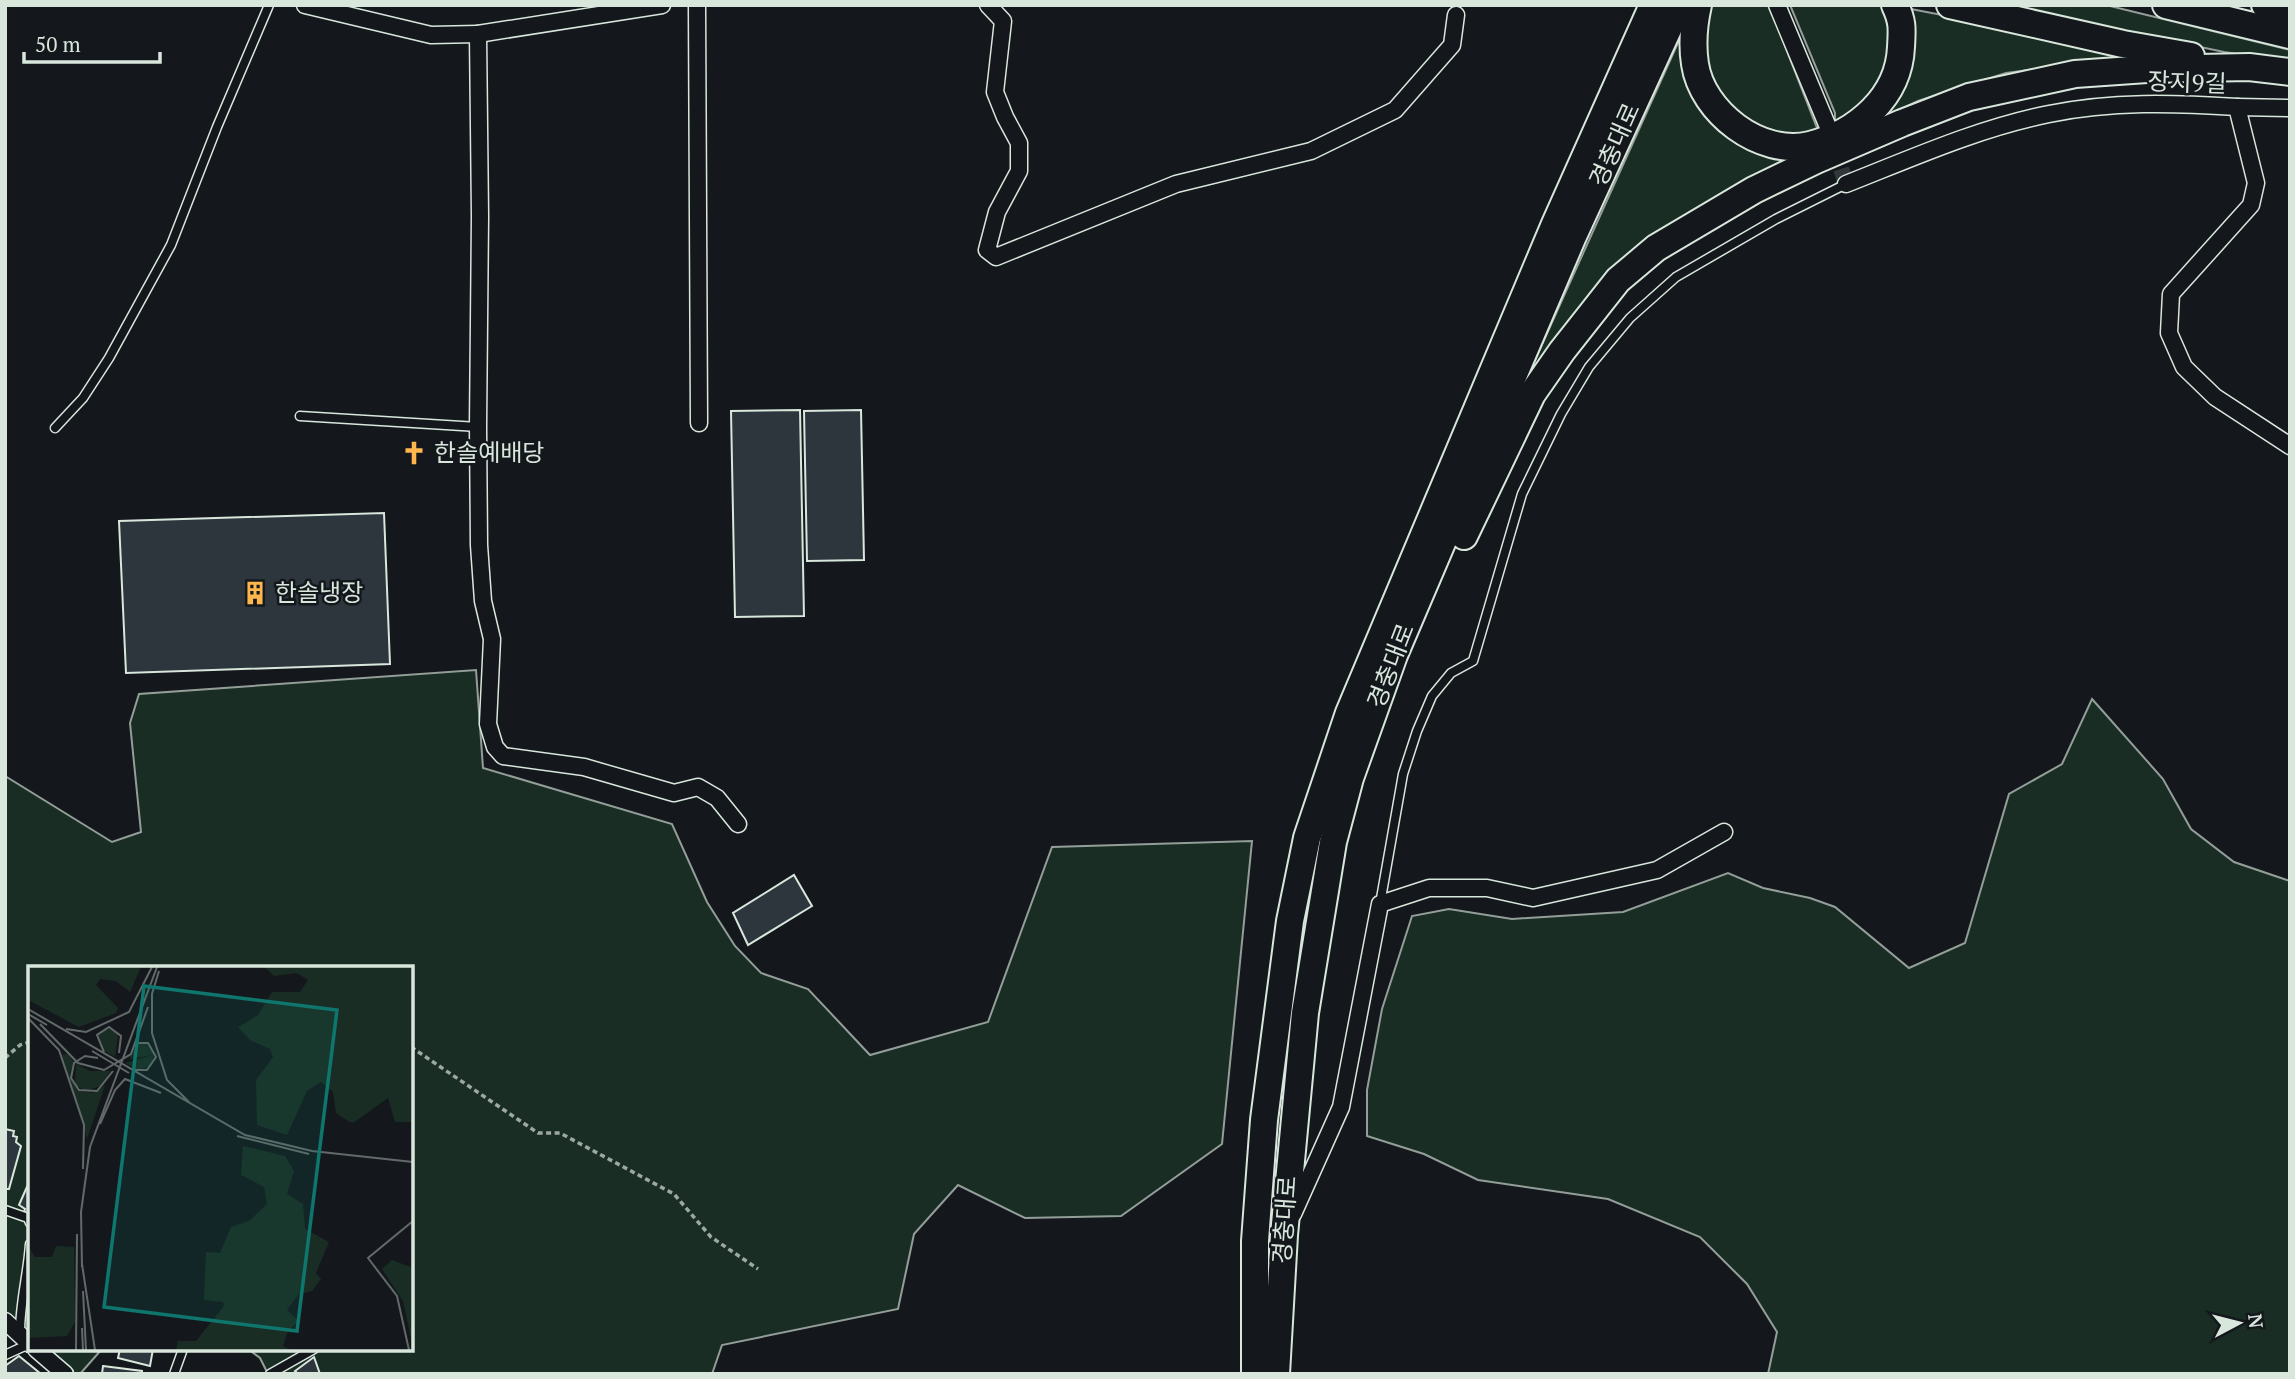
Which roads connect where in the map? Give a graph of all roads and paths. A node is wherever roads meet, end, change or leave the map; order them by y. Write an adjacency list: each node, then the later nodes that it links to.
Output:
1 (269, 5): 29 (lane)
2 (306, 5): 17 (street)
3 (662, 5): 17 (street)
4 (697, 5): 27 (street)
5 (988, 5): 16 (street)
6 (1631, 5): 25 (main road)
7 (1653, 5): 25 (main road, 경충대로)
8 (1679, 5): 31 (main road, 경충대로)
9 (1698, 5): 11 (main road)
10 (1777, 5): 23 (street)
11 (1895, 5)
12 (2166, 5): 18 (main road)
13 (2265, 5): 15 (main road)
14 (1952, 6): 19 (main road)
15 (2290, 12)
16 (1456, 15)
17 (478, 34): 28 (street)
18 (2290, 35)
19 (2249, 67): 20 (main road); 31 (main road)
20 (2290, 72)
21 (2237, 107): 22 (street); 24 (street, 장지9길); 30 (street, 장지9길)
22 (2290, 108)
23 (1828, 127)
24 (1846, 184): 34 (lane)
25 (1555, 224): 52 (main road, 경충대로)
26 (300, 416): 28 (lane)
27 (699, 423)
28 (478, 427): 32 (street)
29 (55, 428)
30 (2290, 446)
31 (1350, 778): 40 (main road, 경충대로)
32 (738, 824)
33 (1724, 832): 34 (street)
34 (1380, 904): 40 (street)
35 (28, 1043): 37 (path)
36 (413, 1048): 42 (path)
37 (5, 1058)
38 (5, 1210): 39 (lane)
39 (28, 1218)
40 (1284, 1235): 53 (main road, 경충대로)
41 (28, 1259): 44 (lane)
42 (758, 1269)
43 (5, 1321): 44 (street)
44 (26, 1341): 48 (lane)
45 (38, 1351): 49 (street)
46 (182, 1351): 50 (lane)
47 (310, 1351): 51 (lane)
48 (5, 1355)
49 (65, 1374)
50 (174, 1374)
51 (270, 1374)
52 (1255, 1374)
53 (1276, 1374)

